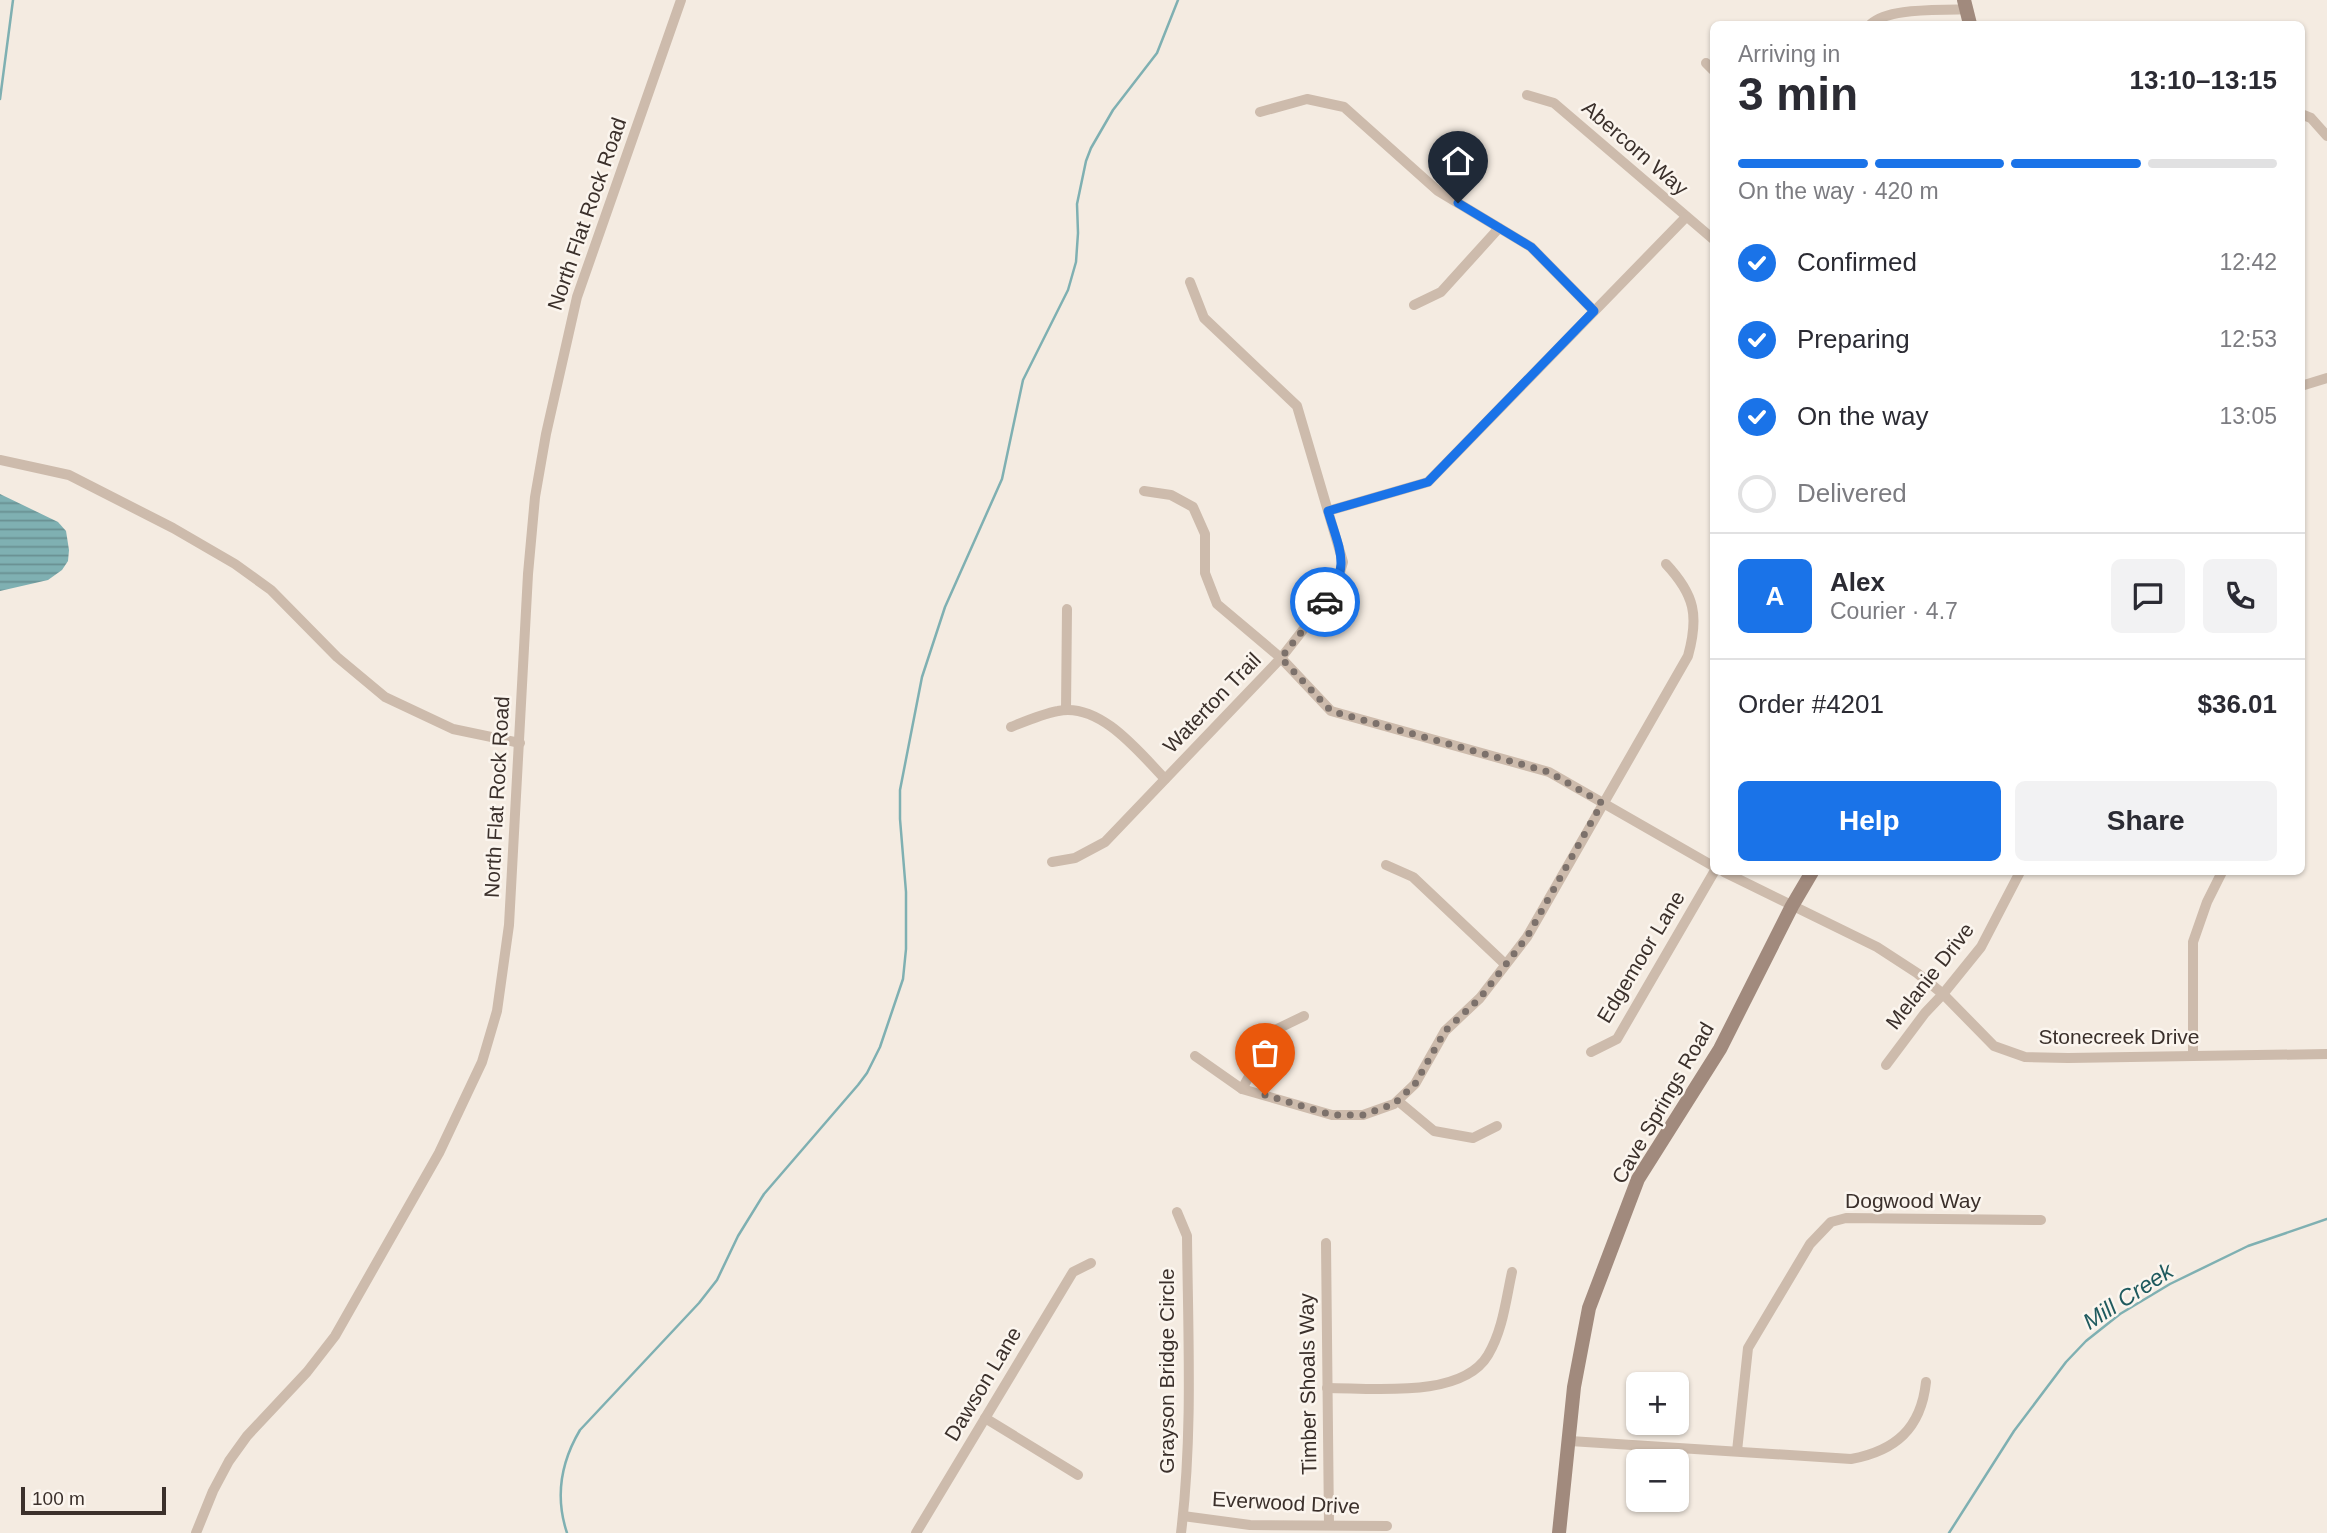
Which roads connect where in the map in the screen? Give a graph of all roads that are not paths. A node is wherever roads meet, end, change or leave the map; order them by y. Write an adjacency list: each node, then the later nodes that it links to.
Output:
1 (681, 0): 24 (street, North Flat Rock Road)
2 (1965, 5): 3 (street)
3 (1875, 21)
4 (1527, 95): 8 (street, Abercorn Way)
5 (1260, 111): 9 (street)
6 (2305, 116): 7 (street)
7 (2327, 136)
8 (1686, 217): 10 (street, Abercorn Way); 13 (street)
9 (1499, 228): 12 (street); 13 (street)
10 (1710, 237)
11 (1190, 282): 18 (street, Waterton Trail)
12 (1414, 305)
13 (1594, 311): 18 (street)
14 (2327, 378): 15 (street)
15 (2305, 385)
16 (0, 460): 24 (street)
17 (1144, 491): 21 (street)
18 (1328, 511): 21 (street, Waterton Trail)
19 (1666, 564): 26 (street)
20 (1067, 608): 22 (street)
21 (1281, 658): 25 (street, Waterton Trail); 26 (street)
22 (1066, 710): 23 (street); 25 (street)
23 (1011, 727)
24 (520, 743): 61 (street, North Flat Rock Road)
25 (1165, 779): 27 (street, Waterton Trail)
26 (1602, 803): 28 (street); 36 (street)
27 (1052, 862)
28 (1710, 864)
29 (1386, 865): 36 (street)
30 (1712, 875): 39 (street, Edgemoor Lane)
31 (1730, 875): 35 (street, Stonecreek Drive)
32 (1810, 875): 35 (street, Cave Springs Road)
33 (2018, 875): 37 (street, Melanie Drive)
34 (2220, 875): 42 (street)
35 (1792, 906): 37 (street, Stonecreek Drive); 55 (street, Cave Springs Road)
36 (1505, 964): 45 (street)
37 (1943, 994): 42 (street, Stonecreek Drive); 43 (street, Melanie Drive)
38 (1304, 1016): 44 (street)
39 (1591, 1052)
40 (2327, 1054): 42 (street, Stonecreek Drive)
41 (1195, 1056): 44 (street)
42 (2193, 1056)
43 (1886, 1065)
44 (1242, 1089): 45 (street)
45 (1398, 1101): 46 (street)
46 (1497, 1126)
47 (1177, 1212): 58 (street, Grayson Bridge Circle)
48 (2041, 1220): 56 (street, Dogwood Way)
49 (1326, 1243): 53 (street, Timber Shoals Way)
50 (1091, 1263): 54 (street, Dawson Lane)
51 (1512, 1272): 53 (street)
52 (1926, 1382): 56 (street)
53 (1327, 1388): 59 (street, Timber Shoals Way)
54 (985, 1418): 57 (street); 62 (street, Dawson Lane)
55 (1570, 1441): 56 (street); 64 (street, Cave Springs Road)
56 (1737, 1451)
57 (1077, 1475)
58 (1183, 1516): 59 (street, Everwood Drive); 63 (street, Grayson Bridge Circle)
59 (1329, 1525): 60 (street, Everwood Drive)
60 (1387, 1526)
61 (196, 1533)
62 (916, 1533)
63 (1181, 1533)
64 (1559, 1533)

